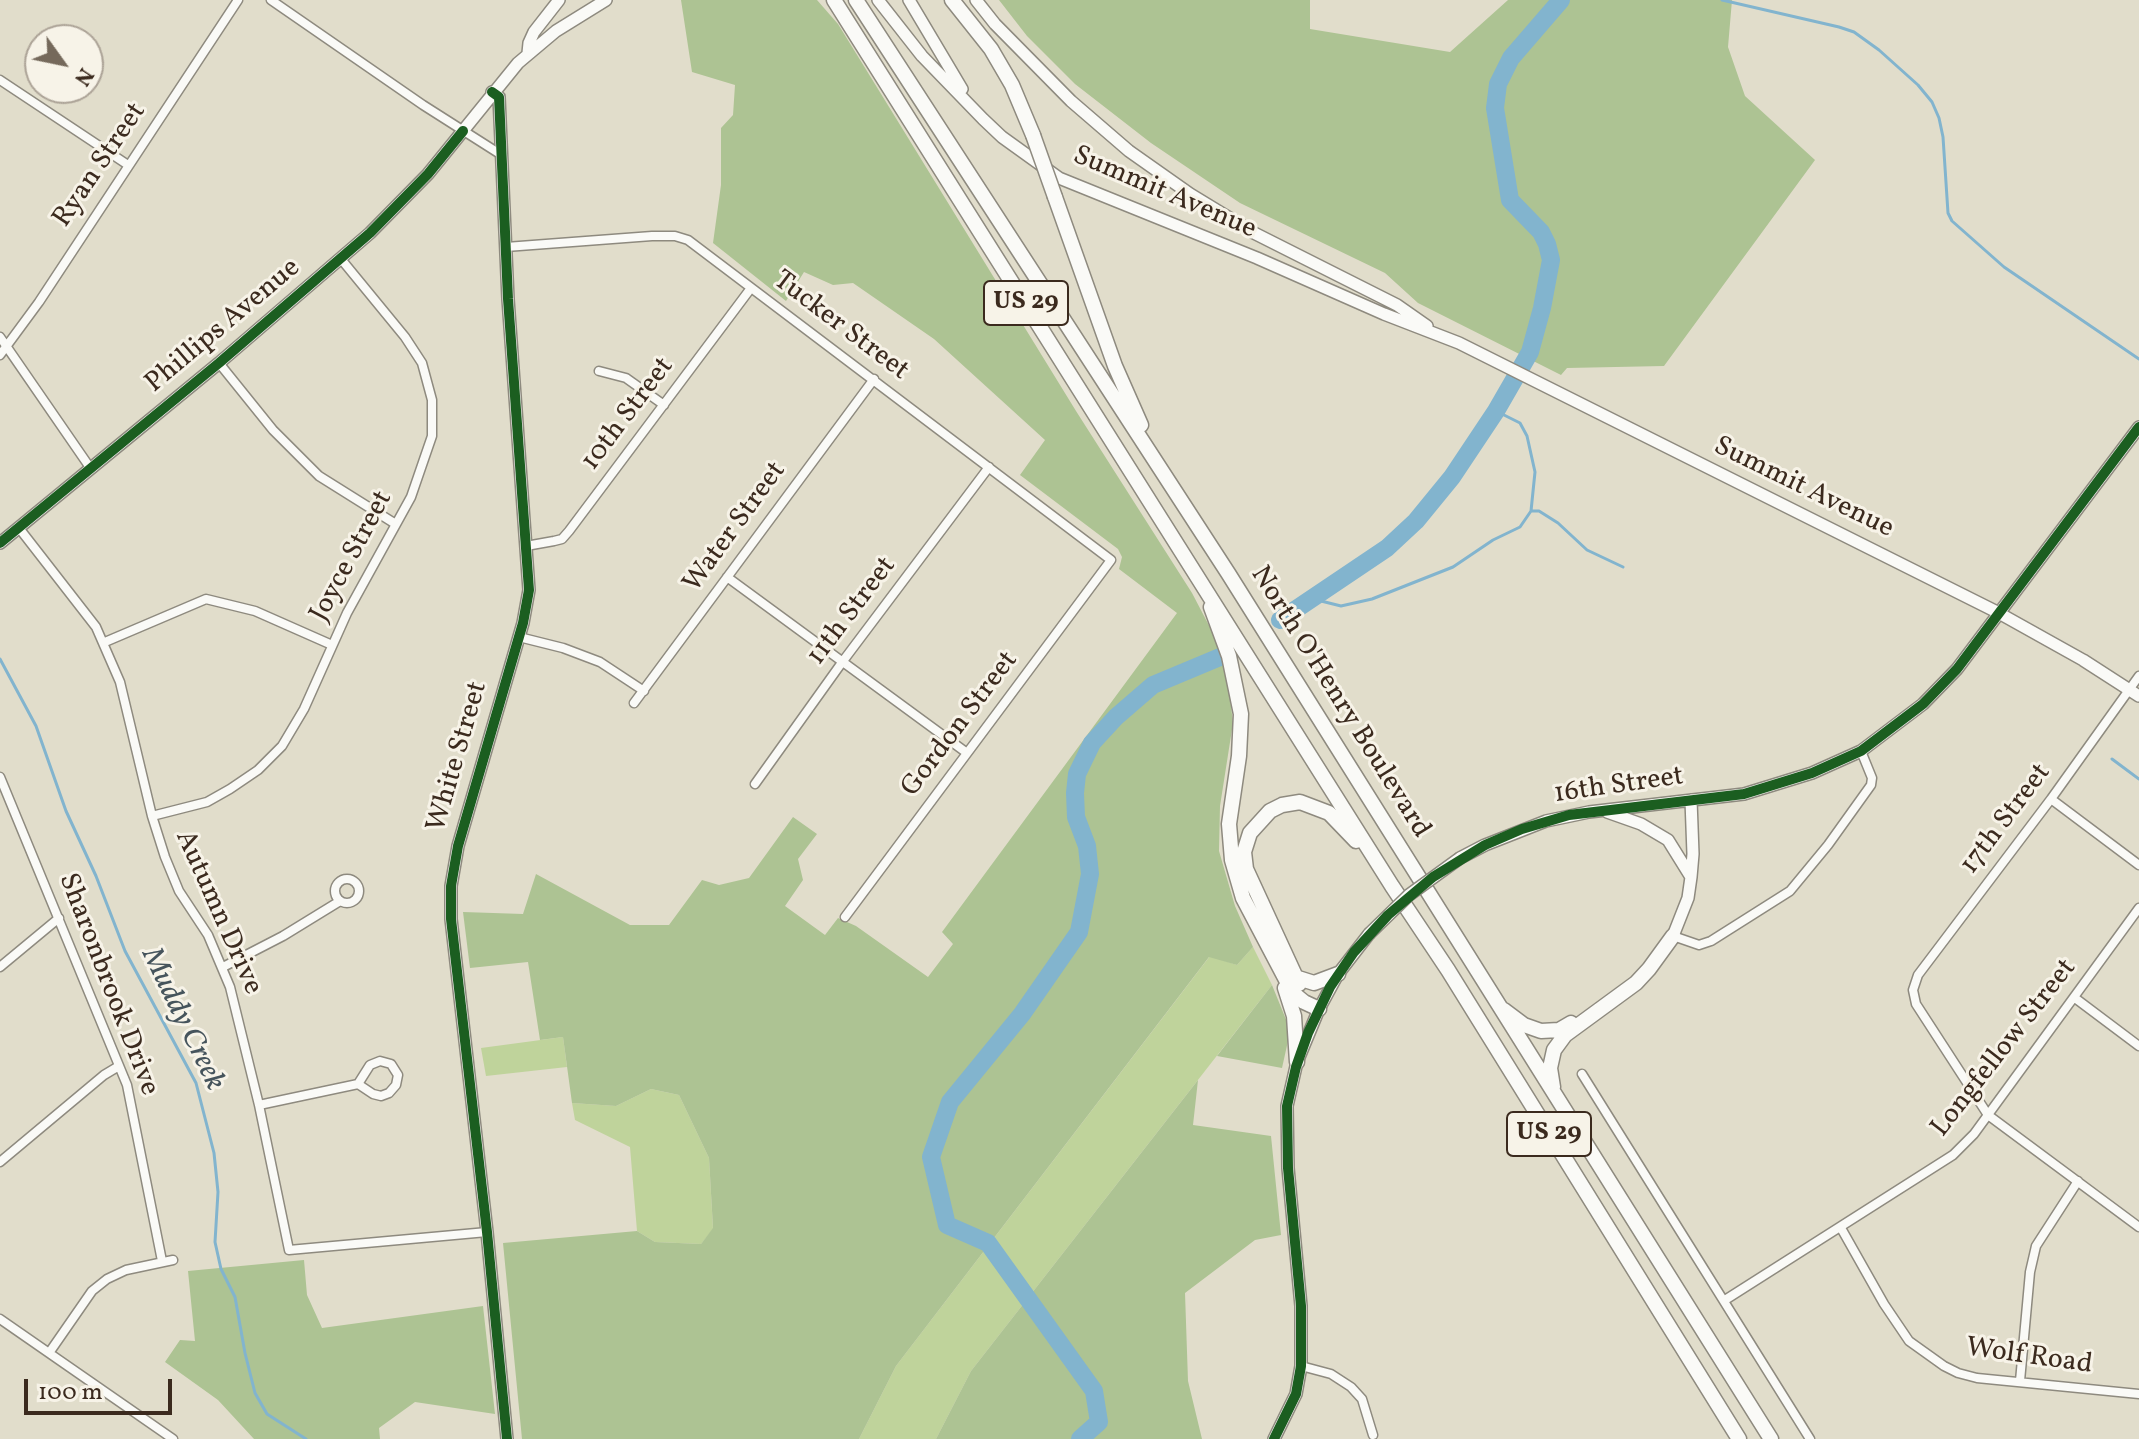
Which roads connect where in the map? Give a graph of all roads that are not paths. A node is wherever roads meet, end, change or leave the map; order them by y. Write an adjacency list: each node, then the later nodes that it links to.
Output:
1 (238, 0): 17 (street, Ryan Street)
2 (271, 0): 15 (street)
3 (559, 0): 11 (main road, Phillips Avenue)
4 (606, 0): 11 (main road, Phillips Avenue)
5 (831, 0): 39 (highway, North O'Henry Boulevard / US 29)
6 (856, 0): 30 (highway, North O'Henry Boulevard / US 29)
7 (878, 0): 14 (main road, Summit Avenue)
8 (909, 0): 14 (main road)
9 (952, 0): 30 (highway, bridge)
10 (976, 0): 21 (main road, Summit Avenue)
11 (528, 53): 13 (main road, Phillips Avenue)
12 (0, 80): 17 (street)
13 (492, 92): 15 (main road, Phillips Avenue); 16 (main road, White Street)
14 (983, 119): 21 (main road, Summit Avenue)
15 (463, 131): 16 (street); 19 (main road, Phillips Avenue)
16 (500, 154): 18 (main road, White Street)
17 (128, 165): 23 (street, Ryan Street)
18 (506, 247): 20 (street, Tucker Street); 36 (main road, White Street)
19 (341, 259): 25 (main road, Phillips Avenue); 33 (street, Joyce Street)
20 (751, 288): 27 (street, Tucker Street); 28 (street, 10th Street)
21 (1441, 335): 40 (main road, Summit Avenue)
22 (0, 337): 23 (street)
23 (7, 347): 24 (street, Ryan Street); 32 (street)
24 (0, 355)
25 (219, 363): 32 (main road, Phillips Avenue); 33 (street)
26 (599, 371): 28 (street)
27 (874, 379): 31 (street, Tucker Street); 38 (street, Water Street)
28 (664, 405): 36 (street, 10th Street)
29 (2139, 427): 40 (main road, 16th Street)
30 (1157, 462): 72 (highway, North O'Henry Boulevard / US 29)
31 (989, 467): 37 (street, Tucker Street); 44 (street, 11th Street)
32 (91, 469): 34 (main road, Phillips Avenue)
33 (394, 523): 43 (street, Joyce Street)
34 (19, 528): 35 (main road, Phillips Avenue); 42 (street, Autumn Drive)
35 (0, 543)
36 (526, 546): 41 (main road, White Street)
37 (1111, 560): 50 (street, Gordon Street)
38 (727, 577): 44 (street); 46 (street, Water Street)
39 (1201, 581): 59 (highway, North O'Henry Boulevard / US 29); 67 (highway)
40 (1998, 613): 47 (main road, Summit Avenue); 49 (main road, 16th Street)
41 (519, 637): 46 (street); 86 (main road, White Street)
42 (105, 642): 43 (street); 56 (street, Autumn Drive)
43 (332, 645): 56 (street, Joyce Street)
44 (843, 661): 50 (street); 52 (street, 11th Street)
45 (2139, 676): 47 (street, 17th Street)
46 (644, 691): 48 (street, Water Street)
47 (2134, 692): 53 (street, 17th Street)
48 (634, 703)
49 (1861, 751): 54 (main road, 16th Street); 64 (street)
50 (967, 753): 62 (street, Gordon Street)
51 (0, 777): 63 (street, Sharonbrook Drive)
52 (755, 784)
53 (2051, 799): 57 (street); 81 (street, 17th Street)
54 (1691, 800): 55 (main road, 16th Street); 58 (main road)
55 (1603, 810): 58 (main road); 68 (main road, 16th Street, bridge)
56 (152, 816): 66 (street, Autumn Drive)
57 (2139, 865)
58 (1691, 877): 64 (main road)
59 (1392, 886): 69 (highway); 94 (highway, North O'Henry Boulevard / US 29)
60 (340, 901): 66 (street)
61 (2139, 908): 70 (street, Longfellow Street)
62 (845, 917)
63 (59, 918): 65 (street); 76 (street, Sharonbrook Drive)
64 (1673, 936): 71 (highway)
65 (0, 967)
66 (223, 967): 80 (street, Autumn Drive)
67 (1280, 969): 73 (highway); 75 (highway)
68 (1338, 974): 69 (highway); 73 (main road, 16th Street)
69 (1295, 977): 73 (highway)
70 (2075, 998): 74 (street); 81 (street, Longfellow Street)
71 (1607, 1005): 72 (highway); 79 (highway)
72 (1498, 1006): 79 (highway, North O'Henry Boulevard / US 29)
73 (1319, 1009): 75 (main road, 16th Street)
74 (2139, 1046)
75 (1297, 1062): 92 (main road, 16th Street)
76 (119, 1066): 82 (street); 88 (street, Sharonbrook Drive)
77 (1582, 1074): 89 (street)
78 (358, 1084): 78 (street); 80 (street)
79 (1555, 1096): 102 (highway, North O'Henry Boulevard / US 29)
80 (259, 1105): 86 (street, Autumn Drive)
81 (1988, 1115): 83 (street); 85 (street, Longfellow Street)
82 (0, 1162)
83 (2078, 1181): 84 (street); 93 (street)
84 (2139, 1227)
85 (1841, 1228): 89 (street, Longfellow Street); 93 (street, Wolf Road)
86 (487, 1232): 98 (main road, White Street)
87 (173, 1260): 88 (street)
88 (162, 1261): 91 (street)
89 (1725, 1300): 103 (street)
90 (0, 1319): 91 (street)
91 (49, 1353): 97 (street)
92 (1301, 1366): 96 (street); 99 (main road, 16th Street)
93 (2020, 1381): 95 (street, Wolf Road)
94 (1704, 1384): 100 (highway); 101 (highway, North O'Henry Boulevard / US 29)
95 (2139, 1394)
96 (1373, 1435)
97 (173, 1439)
98 (507, 1439)
99 (1274, 1439)
100 (1733, 1439)
101 (1739, 1439)
102 (1771, 1439)
103 (1810, 1439)

